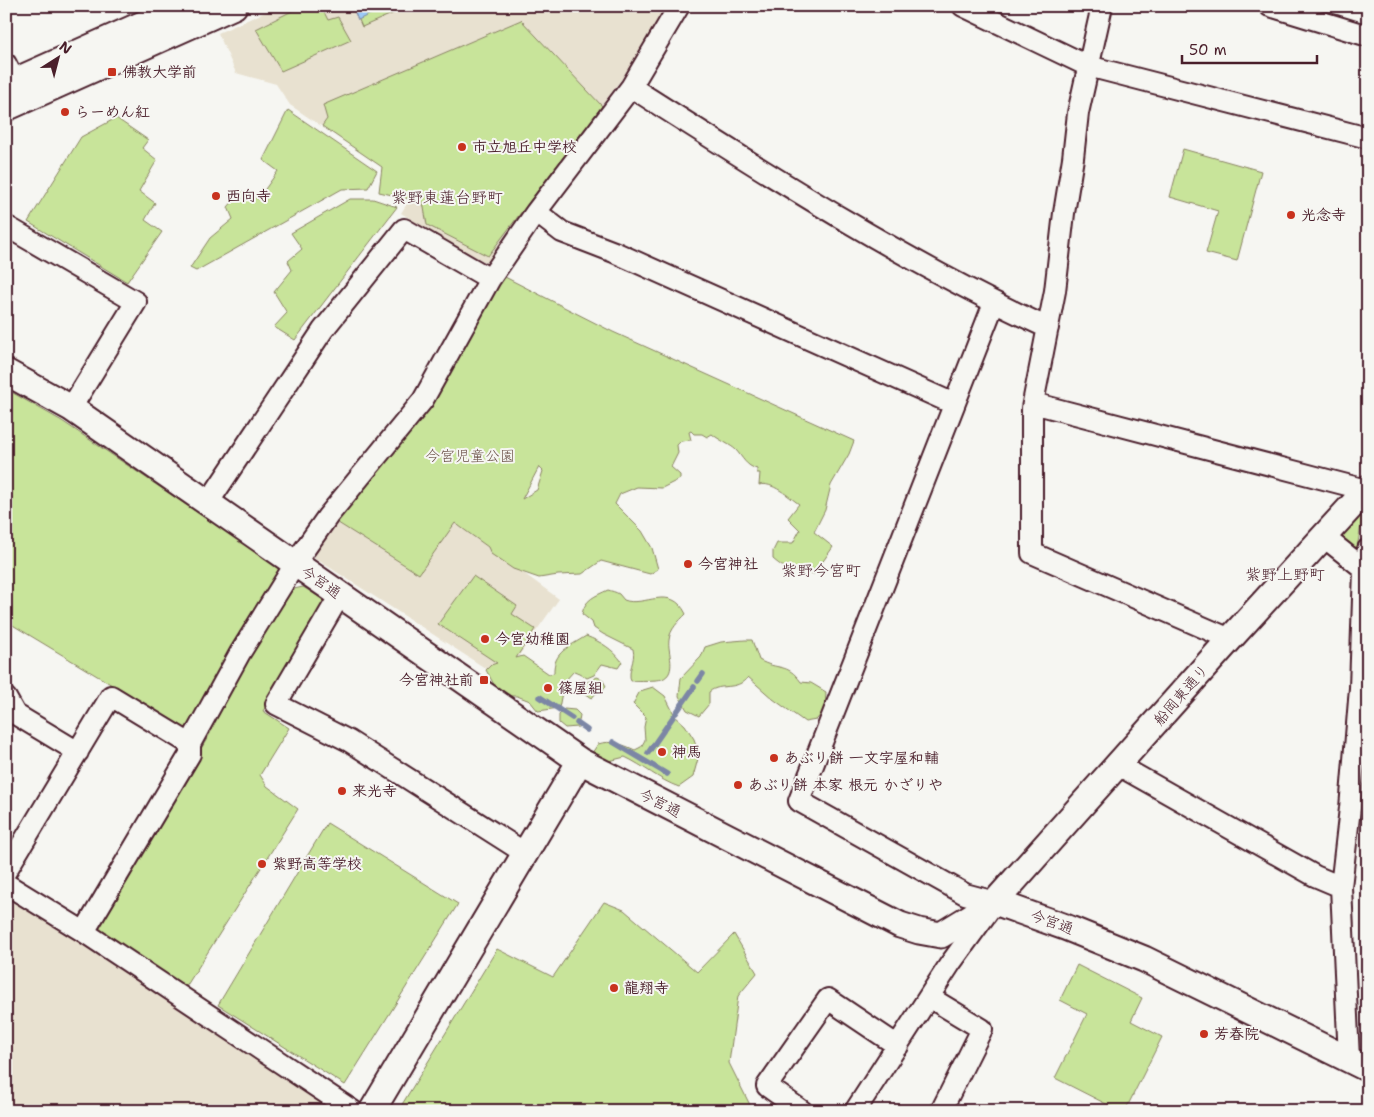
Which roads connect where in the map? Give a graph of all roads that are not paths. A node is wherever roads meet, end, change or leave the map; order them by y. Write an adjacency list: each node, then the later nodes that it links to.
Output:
1 (184, 6): 9 (street)
2 (679, 6): 10 (street)
3 (963, 6): 8 (street)
4 (1102, 6): 8 (street)
5 (1270, 6): 7 (street)
6 (227, 8): 9 (street)
7 (1368, 36)
8 (1088, 66): 11 (street); 16 (street)
9 (11, 87)
10 (631, 87): 12 (street); 15 (street)
11 (1368, 138)
12 (536, 212): 14 (street); 19 (street)
13 (6, 226): 20 (street)
14 (490, 279): 22 (street); 25 (street)
15 (994, 303): 16 (street); 19 (street)
16 (1048, 328): 18 (street)
17 (6, 372): 20 (street, 今宮通)
18 (1034, 403): 21 (street); 28 (street)
19 (954, 404): 38 (street)
20 (71, 408): 22 (street, 今宮通)
21 (1367, 489): 23 (street, 船岡東通り)
22 (208, 503): 25 (street, 今宮通)
23 (1324, 537): 26 (street); 28 (street, 船岡東通り)
24 (1368, 549): 26 (street)
25 (296, 564): 27 (street, 今宮通); 30 (street)
26 (1366, 570): 37 (street)
27 (340, 595): 32 (street, 今宮通); 34 (street)
28 (1230, 639): 33 (street, 船岡東通り)
29 (6, 698): 31 (street)
30 (190, 744): 31 (street); 39 (street)
31 (78, 752): 35 (street)
32 (580, 761): 34 (street); 38 (street, 今宮通)
33 (1118, 765): 37 (street); 38 (street, 船岡東通り)
34 (525, 853): 44 (street)
35 (6, 872)
36 (6, 884): 39 (street)
37 (1341, 887): 42 (street)
38 (995, 902): 40 (street); 42 (street, 今宮通)
39 (84, 932): 43 (street)
40 (929, 997): 41 (street); 47 (street)
41 (898, 1046): 45 (street); 46 (street)
42 (1359, 1064)
43 (353, 1111)
44 (372, 1111)
45 (802, 1111)
46 (855, 1111)
47 (941, 1111)

